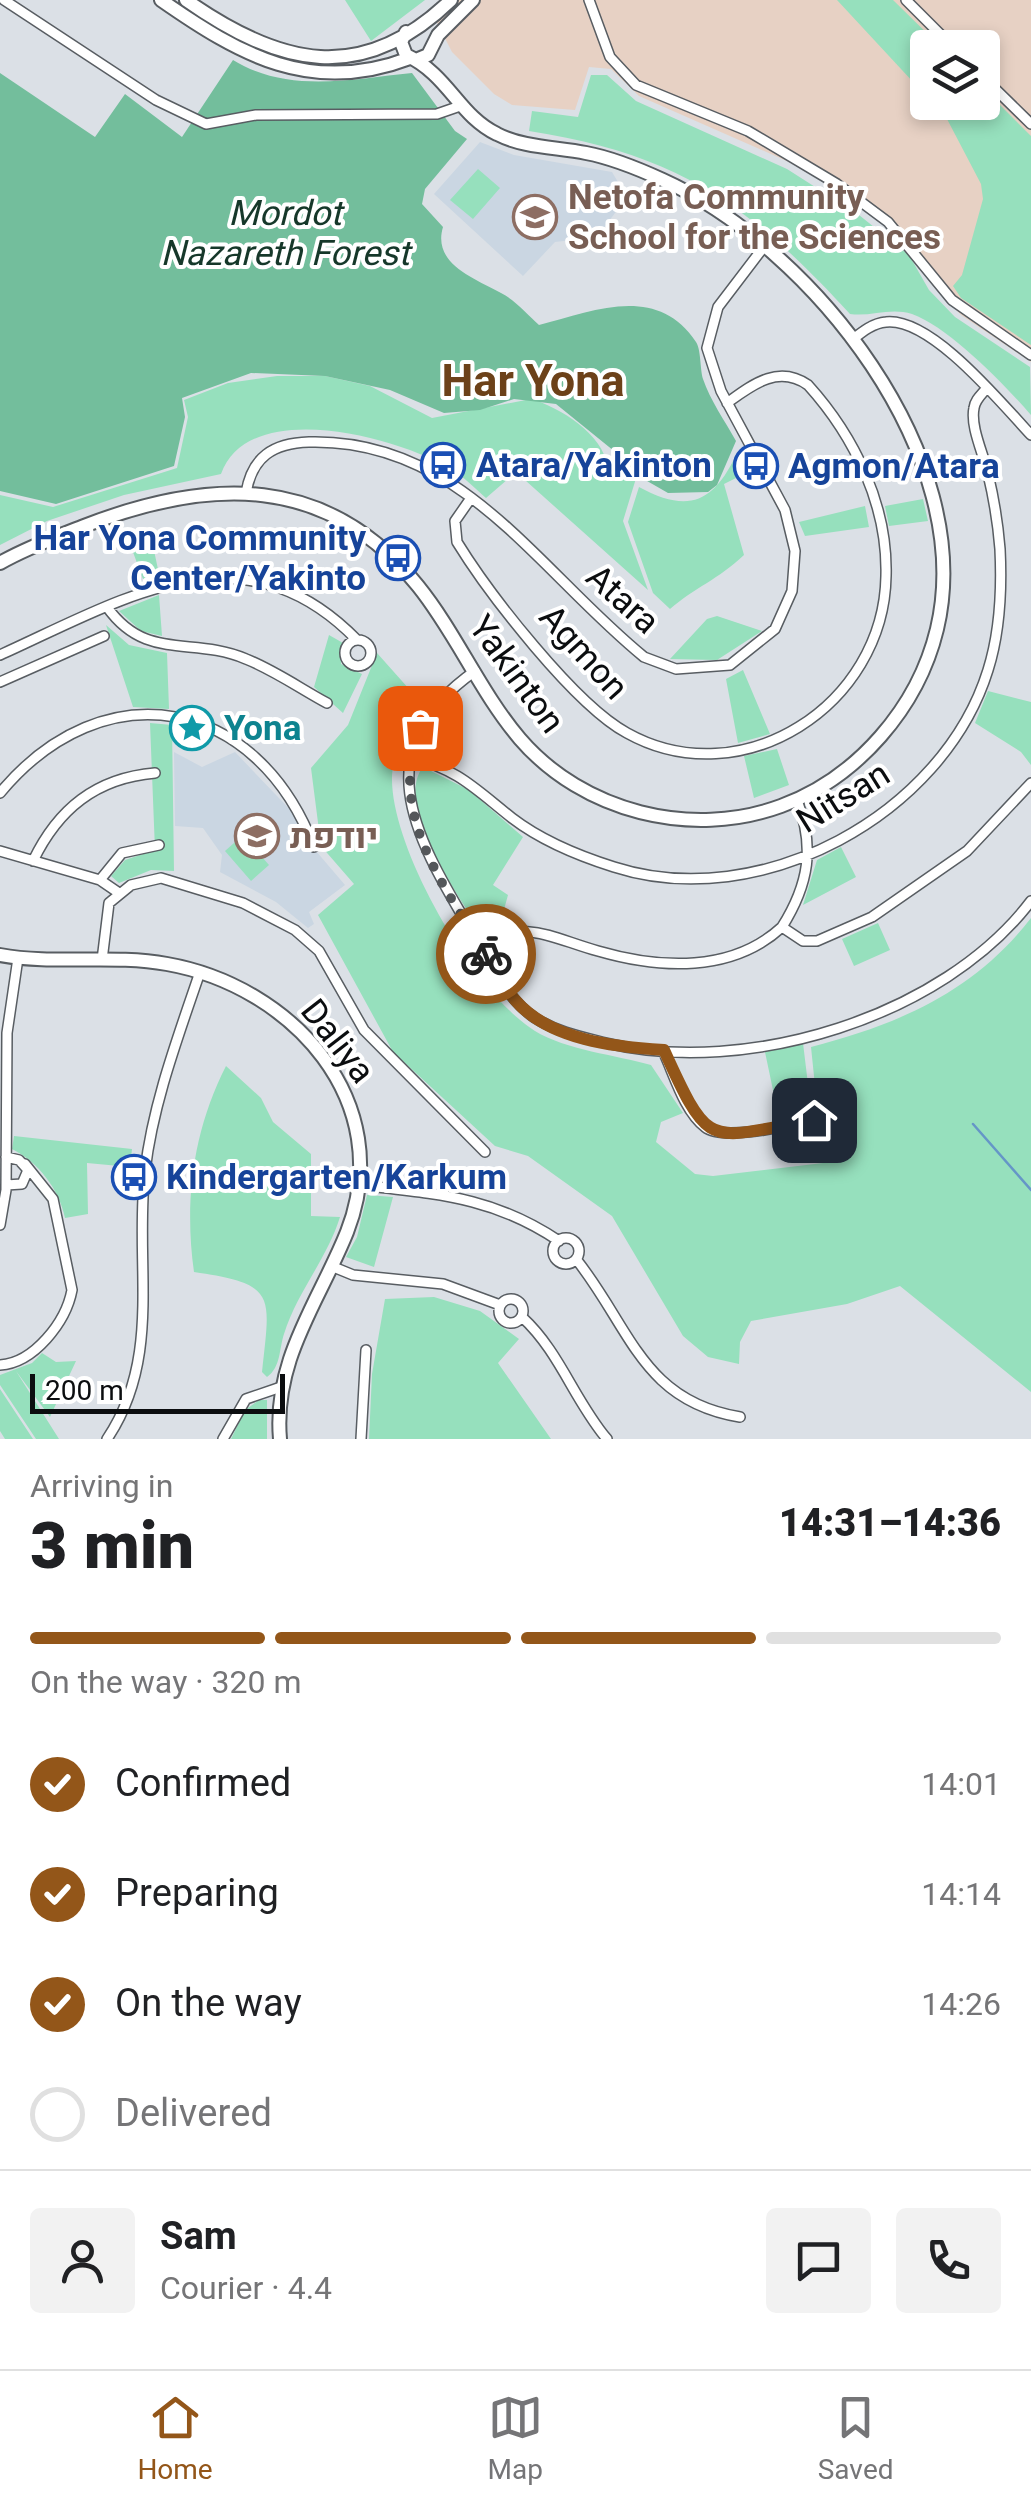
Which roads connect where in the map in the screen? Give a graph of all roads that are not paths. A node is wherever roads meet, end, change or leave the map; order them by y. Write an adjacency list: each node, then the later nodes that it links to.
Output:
1 (4, 0): 13 (street)
2 (161, 0): 11 (street)
3 (186, 0): 8 (street)
4 (451, 0): 8 (street)
5 (473, 0): 10 (street)
6 (590, 0): 17 (street)
7 (906, 0): 9 (street)
8 (411, 30): 10 (street, Yakinton); 11 (street)
9 (936, 30)
10 (432, 47): 11 (street); 13 (street, Yakinton)
11 (413, 59): 13 (street, Yakinton)
12 (1000, 94): 14 (street)
13 (462, 104): 15 (street, Yakinton)
14 (1031, 124)
15 (766, 244): 16 (street, Yakinton); 19 (street, Atara)
16 (852, 340): 18 (street); 35 (street, Yakinton)
17 (1031, 355)
18 (986, 389): 20 (street); 39 (street, Nitsan)
19 (727, 403): 22 (street, Atara); 22 (street, Agmon)
20 (1031, 435)
21 (246, 493): 22 (street, Atara); 23 (street, Yakinton); 28 (street, Yakinton)
22 (471, 498)
23 (0, 563)
24 (107, 606): 26 (street); 27 (street); 30 (street)
25 (104, 636): 29 (street)
26 (357, 640)
27 (0, 655)
28 (475, 671): 31 (street); 35 (street, Yakinton)
29 (0, 682)
30 (328, 704)
31 (410, 757): 39 (street, Nitsan); 45 (street)
32 (156, 774): 40 (street)
33 (1031, 783): 44 (street)
34 (0, 792): 37 (street)
35 (796, 800): 39 (street)
36 (160, 845): 41 (street)
37 (314, 847)
38 (0, 851): 40 (street)
39 (809, 854): 44 (street)
40 (32, 861): 41 (street)
41 (100, 880): 42 (street)
42 (118, 893): 48 (street); 52 (street)
43 (1031, 900): 50 (street)
44 (782, 927): 45 (street)
45 (479, 944): 50 (street)
46 (0, 955): 47 (street, Daliya)
47 (18, 958): 48 (street, Daliya); 53 (street)
48 (102, 960): 49 (street, Daliya)
49 (200, 972): 57 (street, Daliya); 69 (street)
50 (664, 1050): 51 (street)
51 (837, 1116)
52 (485, 1152)
53 (6, 1157): 54 (street); 56 (street)
54 (24, 1164): 55 (street); 58 (street)
55 (22, 1184): 56 (street); 58 (street)
56 (6, 1185): 59 (street)
57 (359, 1186): 60 (street); 62 (street, Daliya)
58 (47, 1190): 66 (street)
59 (0, 1225)
60 (558, 1241): 61 (street); 61 (street)
61 (576, 1259): 68 (street)
62 (331, 1266): 63 (street); 67 (street, Daliya)
63 (500, 1304): 64 (street); 64 (street)
64 (522, 1317): 73 (street)
65 (366, 1350): 72 (street)
66 (0, 1366)
67 (284, 1386): 70 (street); 71 (street, Daliya)
68 (740, 1417)
69 (107, 1439)
70 (223, 1439)
71 (280, 1439)
72 (361, 1439)
73 (607, 1439)

